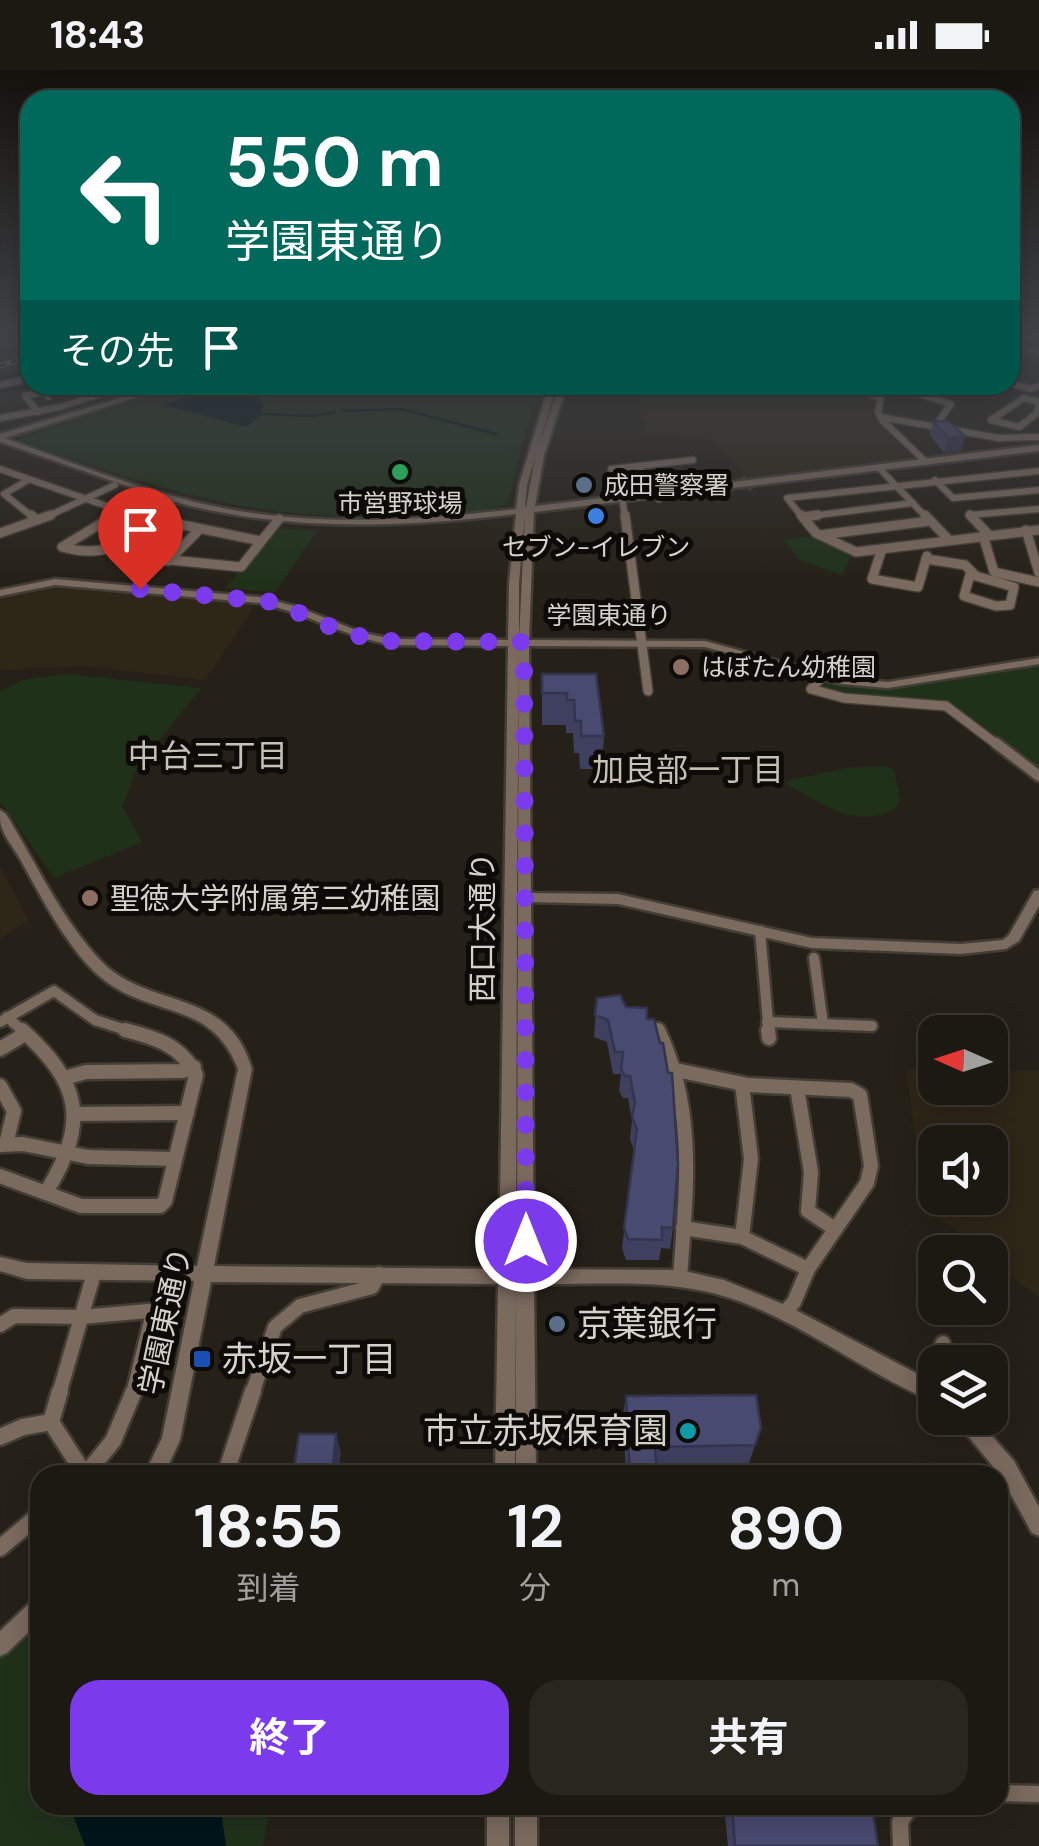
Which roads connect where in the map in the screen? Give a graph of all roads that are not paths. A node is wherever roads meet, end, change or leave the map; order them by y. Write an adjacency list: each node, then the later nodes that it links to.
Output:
1 (41, 418): 11 (street)
2 (65, 418): 11 (street)
3 (541, 418): 33 (street, 西口大通り)
4 (553, 418): 33 (street)
5 (881, 418): 16 (street)
6 (887, 418): 10 (street)
7 (941, 418): 10 (street)
8 (995, 418): 9 (street)
9 (1031, 418)
10 (936, 424): 12 (street)
11 (38, 426): 13 (street)
12 (1039, 437)
13 (0, 440): 24 (street); 36 (street)
14 (1039, 450): 16 (street); 20 (street)
15 (693, 460): 17 (street)
16 (926, 462): 20 (street)
17 (638, 466): 18 (street); 27 (street)
18 (611, 469)
19 (0, 470): 22 (street)
20 (881, 470): 25 (street); 27 (street)
21 (1039, 471): 23 (street)
22 (28, 480): 28 (street); 35 (street)
23 (935, 480): 25 (street); 26 (street)
24 (114, 485): 28 (street); 36 (street)
25 (895, 485): 30 (street); 34 (street)
26 (1039, 490)
27 (658, 497): 29 (street); 33 (street)
28 (85, 500): 32 (street); 35 (street)
29 (622, 503): 33 (street); 57 (street)
30 (913, 503): 34 (street); 37 (street)
31 (1039, 510): 44 (street)
32 (120, 512): 38 (street); 38 (street)
33 (525, 512): 36 (street); 56 (street, 西口大通り)
34 (802, 517): 43 (street)
35 (37, 520): 42 (street)
36 (278, 521): 45 (street)
37 (930, 521): 43 (street); 46 (street)
38 (154, 522): 41 (street)
39 (1026, 530): 40 (street); 44 (street); 53 (street)
40 (1039, 530)
41 (197, 532): 45 (street); 51 (street)
42 (0, 533)
43 (820, 535): 48 (street)
44 (986, 535): 46 (street); 54 (street)
45 (261, 540): 51 (street)
46 (949, 540): 47 (street)
47 (931, 542): 48 (street); 50 (street)
48 (882, 549): 50 (street)
49 (140, 557): 51 (street)
50 (926, 559): 52 (street)
51 (168, 561)
52 (970, 571): 52 (street)
53 (1039, 573)
54 (1039, 582)
55 (0, 593): 56 (street, 学園東通り)
56 (518, 643): 57 (street, 学園東通り); 64 (street, 西口大通り)
57 (641, 643): 59 (street, 学園東通り); 60 (street)
58 (1039, 661): 59 (street, 学園東通り)
59 (823, 676): 61 (street)
60 (648, 691)
61 (1039, 776)
62 (0, 814): 94 (street, 学園東通り)
63 (1039, 894): 65 (street)
64 (518, 898): 65 (street); 96 (street, 西口大通り)
65 (760, 931): 68 (street)
66 (814, 958): 69 (street)
67 (4, 1020): 72 (street); 75 (street)
68 (767, 1022): 69 (street); 73 (street)
69 (823, 1024): 70 (street)
70 (872, 1026)
71 (657, 1029): 76 (street)
72 (25, 1034): 74 (street); 77 (street)
73 (768, 1038)
74 (0, 1049)
75 (194, 1066): 77 (street); 81 (street)
76 (676, 1070): 78 (street); 88 (street)
77 (68, 1078): 82 (street)
78 (742, 1084): 80 (street); 90 (street)
79 (0, 1086): 83 (street)
80 (797, 1088): 89 (street); 89 (street)
81 (187, 1113): 82 (street); 85 (street)
82 (74, 1114): 84 (street)
83 (3, 1144): 84 (street)
84 (65, 1154): 85 (street); 87 (street)
85 (175, 1159): 87 (street)
86 (0, 1176): 87 (street)
87 (46, 1191)
88 (682, 1228): 90 (street); 97 (street)
89 (836, 1229): 92 (street)
90 (742, 1237): 92 (street)
91 (0, 1264): 93 (street)
92 (808, 1269): 98 (street)
93 (94, 1272): 94 (street); 99 (street)
94 (206, 1274): 95 (street); 107 (street, 学園東通り)
95 (379, 1274): 96 (street); 108 (street)
96 (518, 1274): 97 (street); 109 (street, 西口大通り); 110 (street, 西口大通り)
97 (680, 1278): 98 (street)
98 (784, 1313): 101 (street)
99 (81, 1317): 100 (street); 102 (street); 106 (street)
100 (0, 1325)
101 (918, 1383)
102 (51, 1422): 104 (street); 105 (street)
103 (979, 1435): 111 (street)
104 (0, 1437)
105 (79, 1465)
106 (95, 1465)
107 (159, 1465)
108 (228, 1465)
109 (506, 1465)
110 (526, 1465)
111 (1004, 1465)
112 (1008, 1470): 114 (street)
113 (30, 1522): 115 (street)
114 (1039, 1526)
115 (0, 1548)
116 (30, 1617): 117 (street)
117 (0, 1646)
118 (1008, 1793): 119 (street)
119 (1039, 1794)
120 (498, 1815): 123 (street)
121 (526, 1815): 124 (street)
122 (905, 1815): 125 (street)
123 (498, 1846)
124 (526, 1846)
125 (901, 1846)

